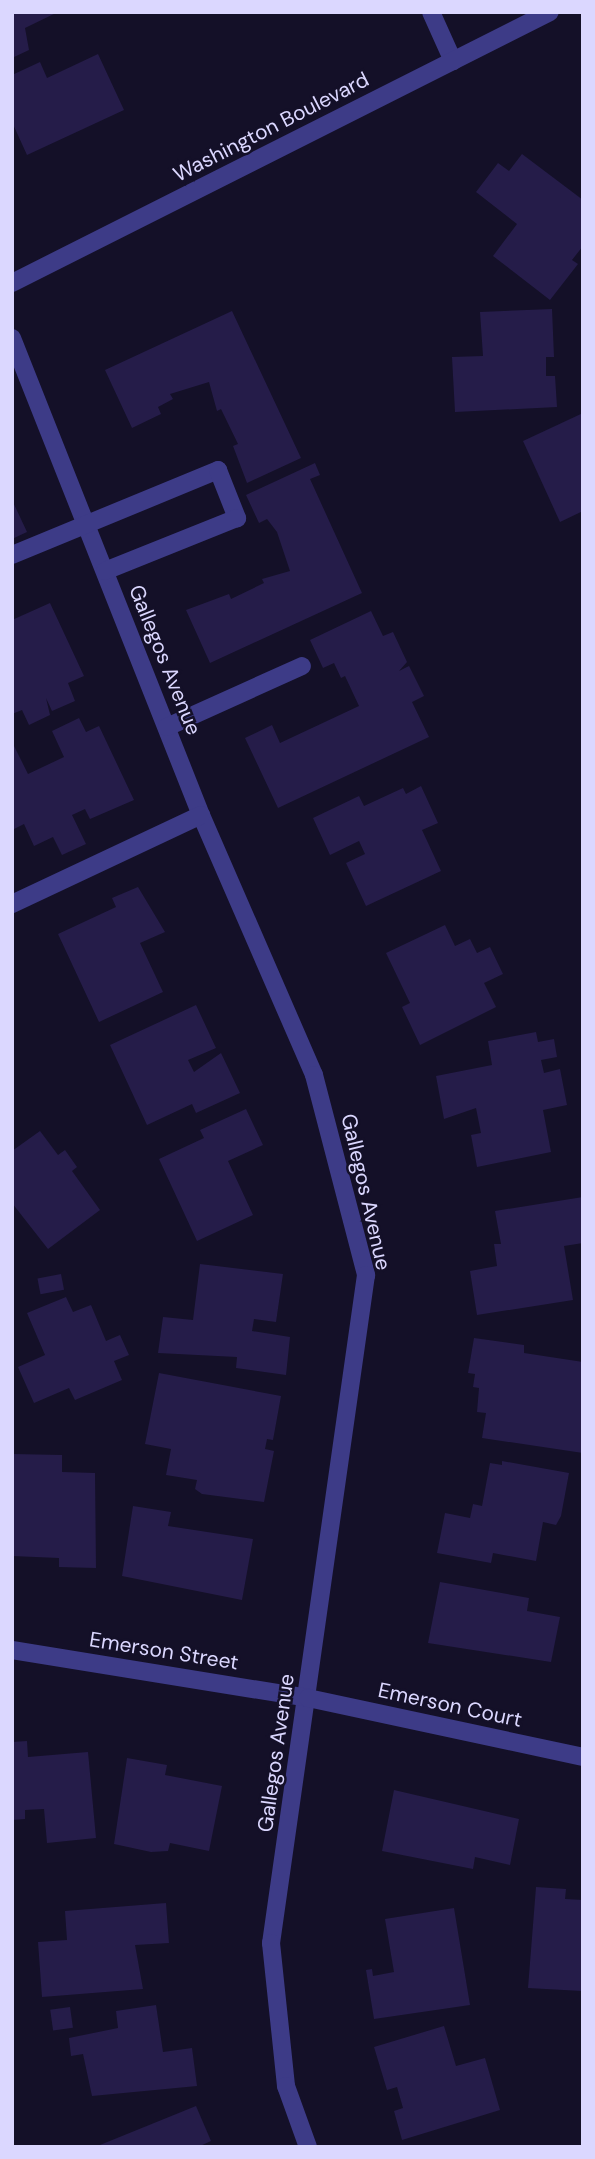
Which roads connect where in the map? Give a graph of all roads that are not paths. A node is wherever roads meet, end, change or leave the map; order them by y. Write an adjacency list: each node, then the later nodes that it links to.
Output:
1 (431, 12): 3 (street)
2 (550, 12): 3 (street, Washington Boulevard)
3 (453, 61): 4 (street, Washington Boulevard)
4 (12, 283)
5 (12, 338): 6 (street, Gallegos Avenue)
6 (86, 520): 7 (street); 8 (street, Gallegos Avenue); 8 (street)
7 (12, 555)
8 (105, 571): 10 (street, Gallegos Avenue)
9 (302, 666): 10 (street)
10 (166, 727): 11 (street, Gallegos Avenue)
11 (201, 815): 12 (street); 14 (street, Gallegos Avenue)
12 (12, 904)
13 (12, 1650): 14 (street, Emerson Street)
14 (308, 1698): 15 (street, Emerson Court); 16 (street, Gallegos Avenue)
15 (583, 1757)
16 (307, 2147)

